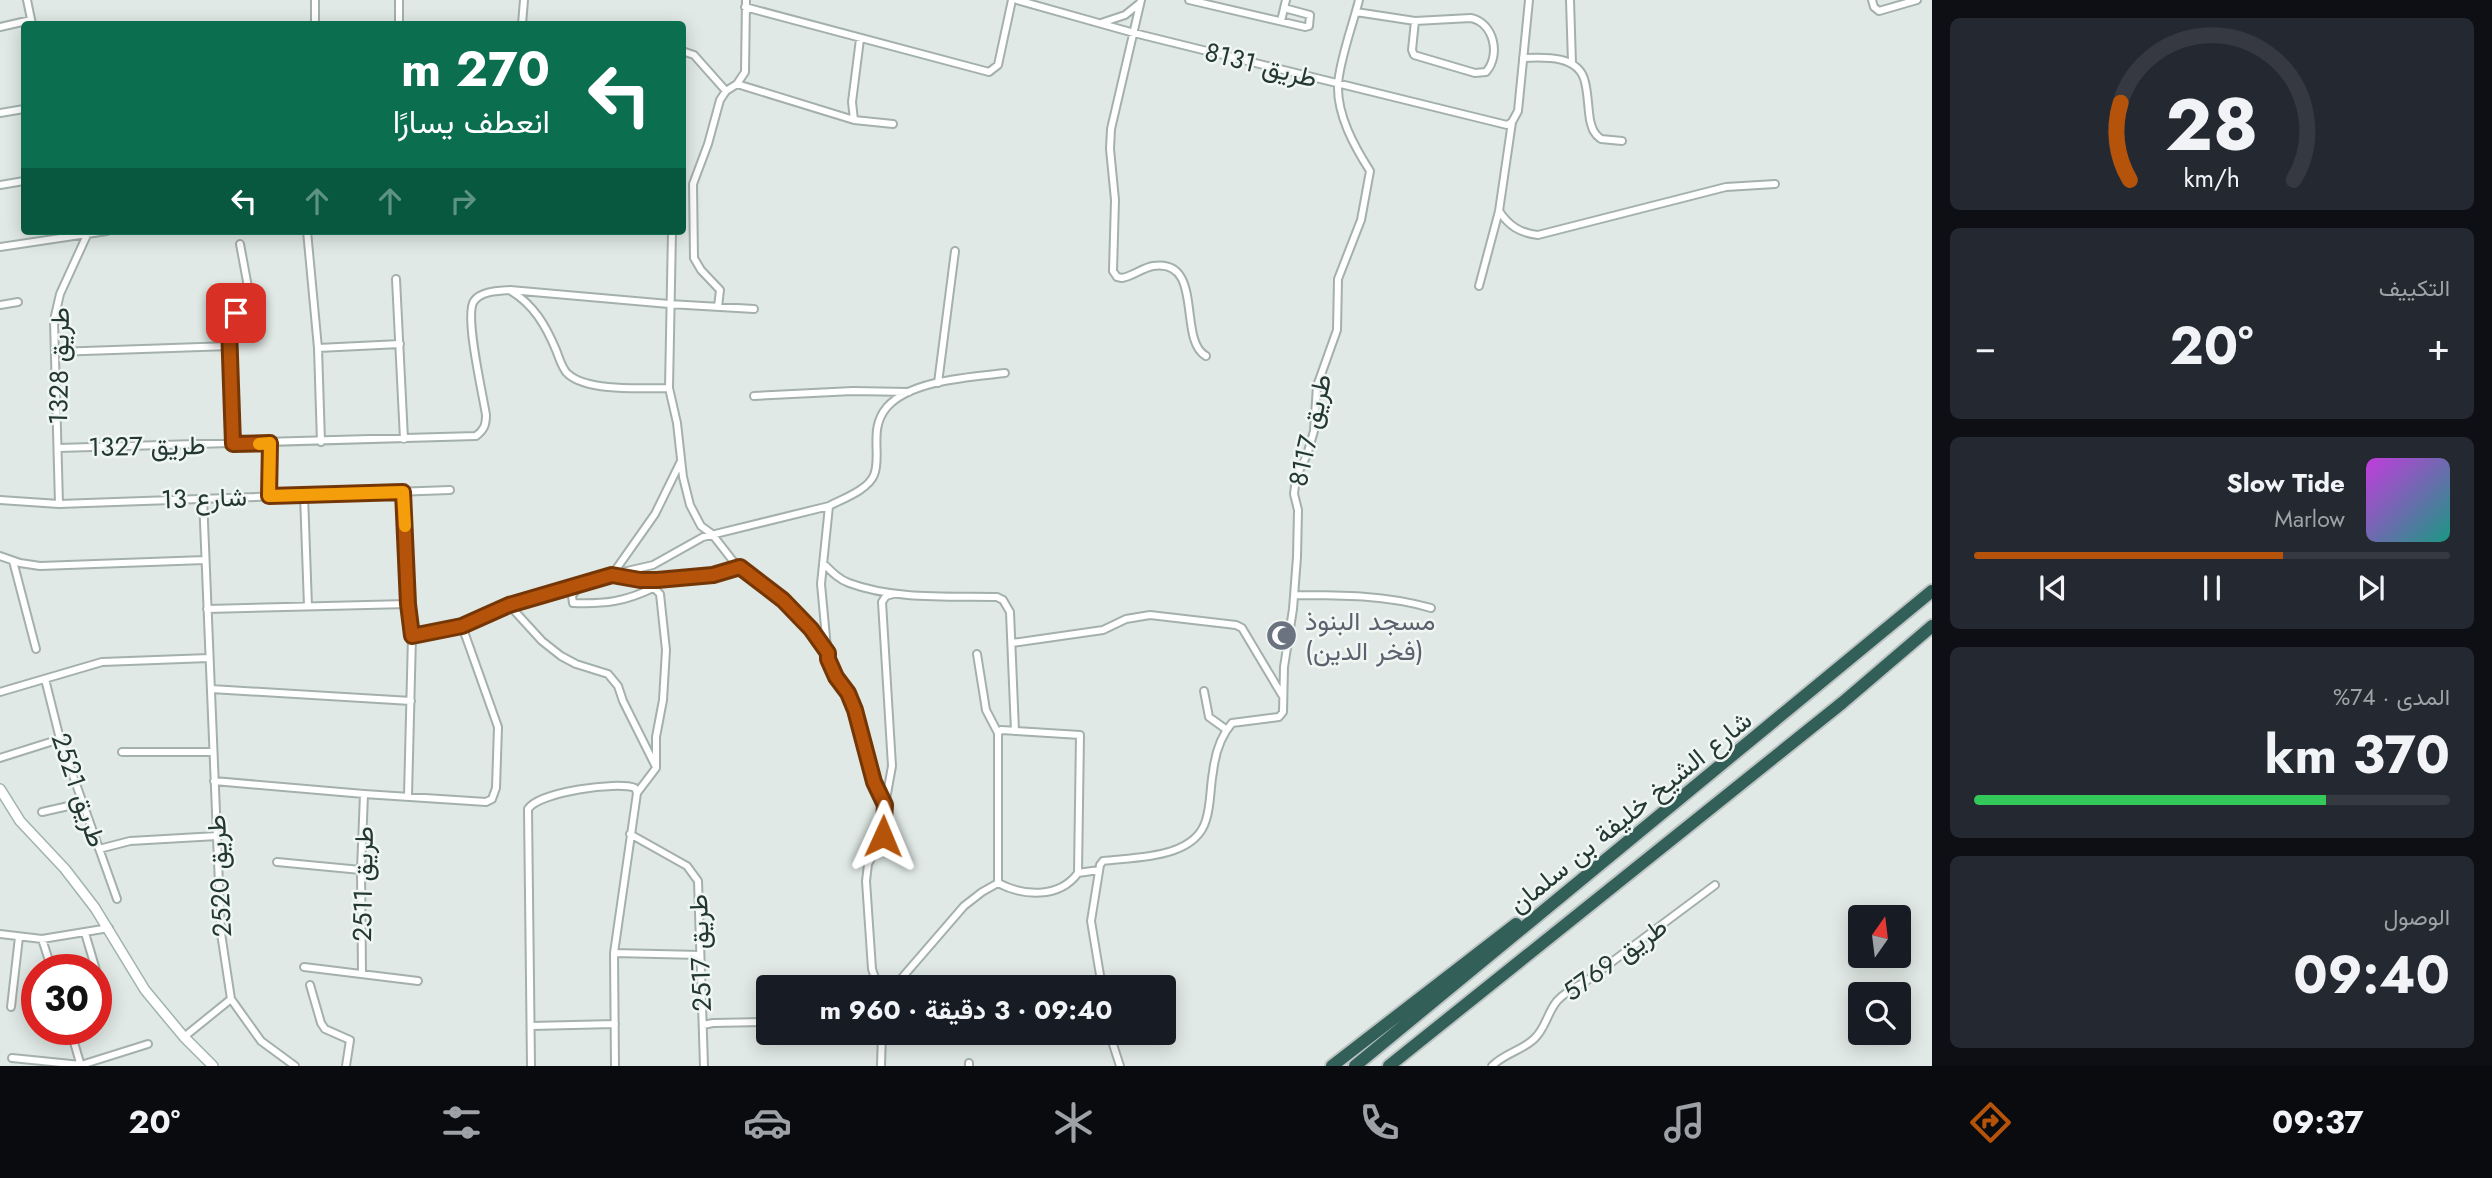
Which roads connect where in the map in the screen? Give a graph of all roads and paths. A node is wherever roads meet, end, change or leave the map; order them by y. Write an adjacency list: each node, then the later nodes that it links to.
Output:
1 (27, 0): 17 (street)
2 (315, 0): 18 (street)
3 (399, 0): 19 (street)
4 (524, 0): 20 (street)
5 (1015, 0): 23 (street, طريق 8131); 27 (street)
6 (1189, 0): 13 (street)
7 (1359, 0): 16 (street, طريق 8117)
8 (1529, 0): 29 (street)
9 (1570, 0): 30 (street)
10 (1872, 0): 11 (street)
11 (1917, 0)
12 (1140, 2): 23 (street); 26 (street)
13 (1214, 3): 21 (street)
14 (745, 4): 27 (street); 31 (street)
15 (1285, 4): 21 (street); 21 (street)
16 (1356, 12): 22 (street); 32 (street, طريق 8117)
17 (32, 21)
18 (315, 21)
19 (399, 21)
20 (522, 21)
21 (1281, 21)
22 (1415, 21): 22 (street)
23 (1099, 23): 26 (street, طريق 8131)
24 (21, 24): 25 (street)
25 (0, 27)
26 (1134, 33): 32 (street, طريق 8131); 64 (street)
27 (860, 39): 36 (street)
28 (686, 52): 33 (street)
29 (1523, 58): 30 (street); 38 (street)
30 (1572, 63): 39 (street)
31 (737, 83): 33 (street); 36 (street)
32 (1338, 85): 38 (street, طريق 8131); 96 (street, طريق 8117)
33 (726, 91): 58 (street)
34 (21, 110): 35 (street)
35 (0, 113)
36 (854, 120): 37 (street)
37 (893, 124)
38 (1509, 124): 43 (street)
39 (1622, 141)
40 (21, 182): 42 (street)
41 (1775, 184): 43 (street)
42 (0, 185)
43 (1499, 211): 53 (street)
44 (43, 235): 48 (street)
45 (87, 235): 48 (street); 63 (street, طريق 1328)
46 (307, 235): 62 (street)
47 (672, 235): 56 (street)
48 (44, 241): 50 (street)
49 (240, 244): 61 (street)
50 (0, 247)
51 (955, 251): 66 (street)
52 (396, 279): 60 (street)
53 (1479, 286)
54 (510, 290): 56 (street); 67 (street); 70 (street, طريق 1327)
55 (18, 302): 57 (street)
56 (669, 304): 58 (street); 67 (street)
57 (0, 305)
58 (718, 307): 59 (street)
59 (754, 309)
60 (400, 344): 62 (street); 70 (street)
61 (230, 346): 63 (street); 73 (street)
62 (318, 348): 71 (street)
63 (55, 352): 74 (street, طريق 1328)
64 (1206, 356)
65 (1005, 373): 66 (street)
66 (938, 383): 68 (street)
67 (669, 388): 75 (street)
68 (911, 392): 69 (street); 83 (street)
69 (754, 396)
70 (404, 439): 71 (street, طريق 1327)
71 (321, 442): 72 (street, طريق 1327)
72 (270, 443): 73 (street, طريق 1327); 79 (street)
73 (233, 444): 74 (street, طريق 1327)
74 (58, 448): 82 (street, طريق 1328)
75 (681, 461): 84 (street); 90 (street)
76 (450, 491): 77 (street, شارع 13)
77 (403, 492): 78 (street, شارع 13); 97 (street)
78 (303, 495): 79 (street, شارع 13); 99 (street)
79 (269, 496): 80 (street, شارع 13)
80 (203, 498): 82 (street, شارع 13); 86 (street, طريق 2520)
81 (0, 500): 82 (street, شارع 13)
82 (59, 504)
83 (830, 506): 84 (street); 88 (street)
84 (712, 534): 89 (street); 90 (street)
85 (0, 556): 87 (street)
86 (205, 560): 87 (street); 101 (street, طريق 2520)
87 (13, 561): 106 (street)
88 (823, 563): 95 (street); 107 (street)
89 (740, 567): 91 (street); 107 (street)
90 (612, 575): 91 (street); 92 (street)
91 (640, 580): 93 (street)
92 (579, 585): 93 (street); 98 (street)
93 (653, 588): 123 (street)
94 (1932, 591): 139 (highway, شارع الشيخ خليفة بن سلمان)
95 (894, 593): 105 (street); 130 (street)
96 (1294, 595): 100 (street); 114 (street, طريق 8117)
97 (408, 604): 99 (street); 104 (street)
98 (509, 605): 102 (street); 123 (street)
99 (308, 607): 101 (street)
100 (1431, 608)
101 (206, 610): 109 (street, طريق 2520)
102 (462, 626): 104 (street); 128 (street, طريق 2511)
103 (1932, 626): 182 (highway, شارع الشيخ خليفة بن سلمان)
104 (412, 636): 115 (street)
105 (1012, 643): 114 (street); 117 (street)
106 (36, 649)
107 (828, 653): 130 (street)
108 (976, 654): 118 (street)
109 (209, 658): 110 (street); 111 (street, طريق 2520)
110 (45, 679): 113 (street); 119 (street, طريق 2521)
111 (211, 689): 115 (street); 121 (street, طريق 2520)
112 (1204, 691): 116 (street)
113 (0, 692)
114 (1283, 697): 116 (street)
115 (411, 701): 128 (street)
116 (1227, 730): 137 (street)
117 (1015, 731): 118 (street); 138 (street)
118 (998, 733): 140 (street)
119 (60, 738): 122 (street); 129 (street, طريق 2521)
120 (122, 752): 121 (street)
121 (213, 752): 124 (street, طريق 2520)
122 (0, 758)
123 (656, 768): 126 (street)
124 (214, 781): 127 (street, طريق 2511); 133 (street, طريق 2520)
125 (0, 789): 143 (street)
126 (637, 793): 132 (street); 164 (street)
127 (364, 794): 128 (street, طريق 2511); 136 (street, طريق 2511)
128 (408, 796)
129 (82, 803): 131 (street); 134 (street, طريق 2521)
130 (885, 805): 154 (street)
131 (42, 812)
132 (630, 834): 148 (street); 151 (street, طريق 2517)
133 (217, 836): 134 (street); 159 (street, طريق 2520)
134 (99, 849): 142 (street, طريق 2521)
135 (277, 862): 136 (street)
136 (361, 870): 153 (street, طريق 2511)
137 (1099, 870): 138 (street); 156 (street)
138 (1078, 873): 140 (street)
139 (1589, 874): 180 (highway); 181 (highway, شارع الشيخ خليفة بن سلمان)
140 (998, 883): 155 (street)
141 (1715, 885): 183 (street, طريق 5769)
142 (117, 899)
143 (109, 928): 144 (street); 165 (street)
144 (85, 933): 147 (street); 150 (street)
145 (0, 934): 146 (street)
146 (19, 937): 147 (street); 160 (street)
147 (42, 939): 149 (street)
148 (614, 953): 151 (street); 162 (street)
149 (47, 954)
150 (91, 954)
151 (700, 955): 163 (street, طريق 2517)
152 (304, 967): 153 (street)
153 (362, 974): 157 (street)
154 (874, 975)
155 (904, 975)
156 (1100, 975)
157 (418, 981)
158 (310, 985): 174 (street)
159 (231, 999): 165 (street); 173 (street, طريق 2520)
160 (11, 1007)
161 (756, 1022): 163 (street)
162 (615, 1024): 164 (street); 176 (street)
163 (703, 1025): 177 (street, طريق 2517)
164 (531, 1026): 175 (street)
165 (184, 1037): 172 (street)
166 (148, 1044): 171 (street)
167 (75, 1045): 171 (street)
168 (882, 1045): 178 (street)
169 (1113, 1045): 179 (street)
170 (12, 1058): 171 (street)
171 (81, 1065)
172 (213, 1066)
173 (295, 1066)
174 (346, 1066)
175 (531, 1066)
176 (615, 1066)
177 (704, 1066)
178 (881, 1066)
179 (1119, 1066)
180 (1332, 1066)
181 (1355, 1066)
182 (1389, 1066)
183 (1492, 1066)

